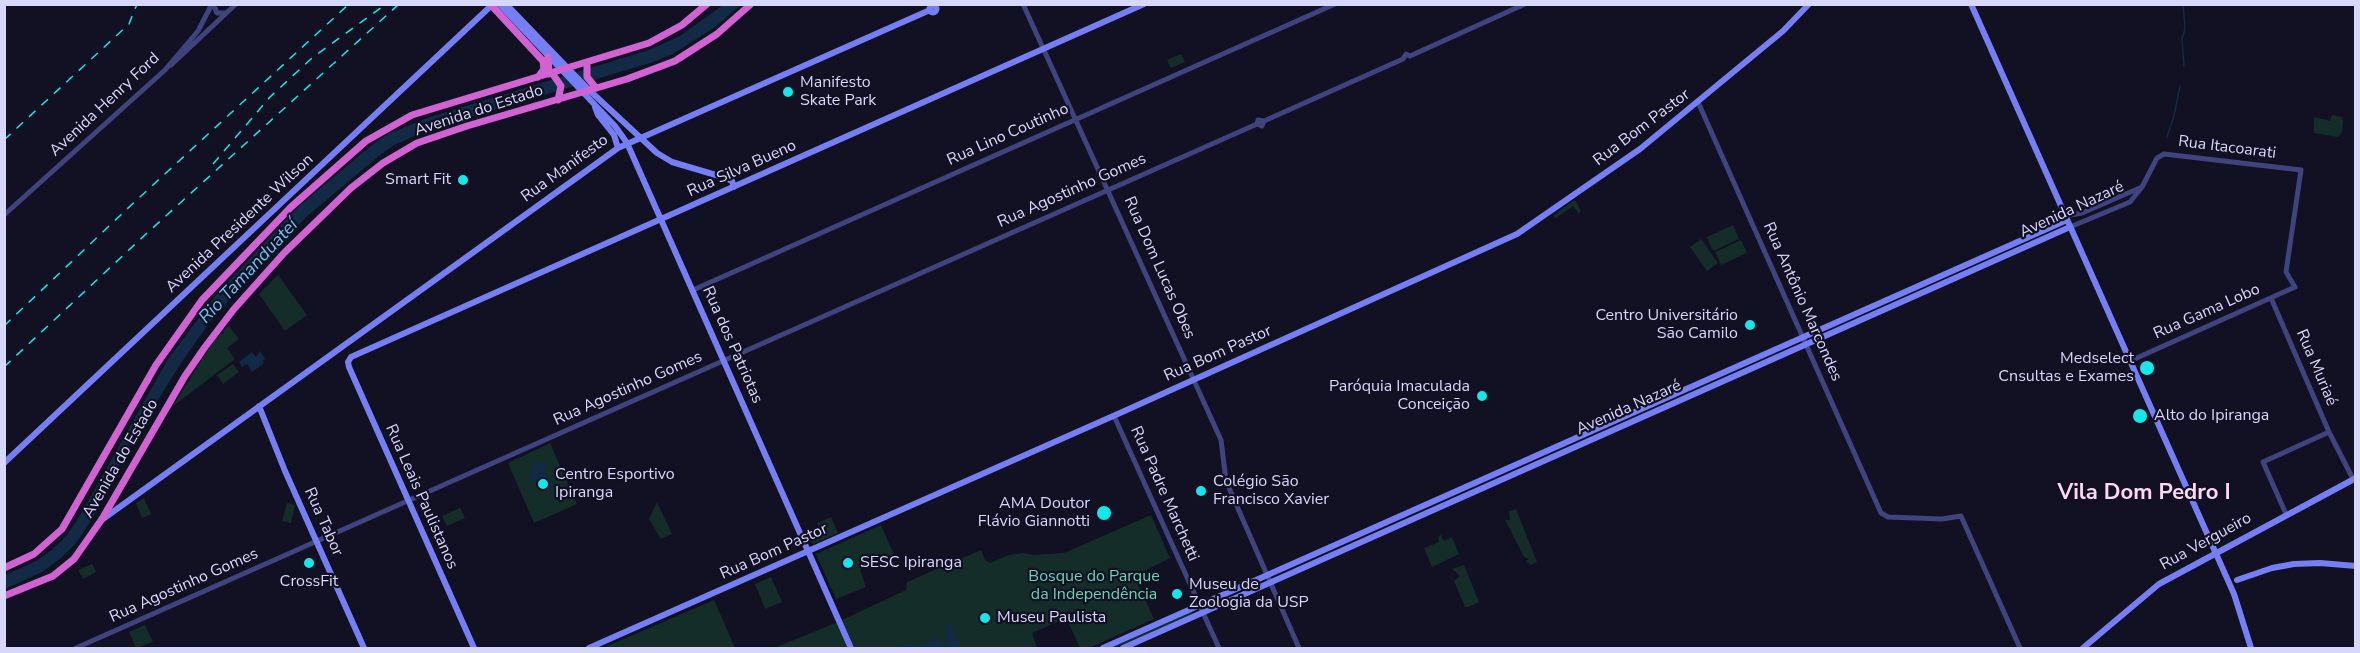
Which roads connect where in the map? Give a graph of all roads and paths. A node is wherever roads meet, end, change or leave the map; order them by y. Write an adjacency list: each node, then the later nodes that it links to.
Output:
1 (212, 4): 15 (street); 20 (street, Avenida Henry Ford)
2 (236, 4): 15 (street)
3 (506, 4): 17 (main road)
4 (713, 4): 13 (highway, Avenida do Estado)
5 (752, 4): 23 (highway, Avenida do Estado)
6 (1023, 4): 16 (street, Rua Dom Lucas Obes)
7 (1144, 4): 16 (main road, Rua Silva Bueno)
8 (1335, 4): 27 (street, Rua Lino Coutinho)
9 (1525, 4): 35 (street, Rua Agostinho Gomes)
10 (1809, 4): 25 (main road, Rua Bom Pastor)
11 (1971, 4): 38 (main road)
12 (495, 5): 17 (main road); 22 (highway); 53 (main road, Avenida Presidente Wilson)
13 (704, 7): 18 (highway, Avenida do Estado)
14 (936, 7): 28 (main road, Rua Manifesto)
15 (227, 12): 20 (street)
16 (1044, 49): 27 (street, Rua Dom Lucas Obes); 33 (main road, Rua Silva Bueno)
17 (550, 55): 19 (main road, Rua dos Patriotas); 21 (highway)
18 (587, 63): 19 (highway, Avenida do Estado); 23 (highway)
19 (565, 69): 21 (highway, Avenida do Estado); 23 (main road, Rua dos Patriotas)
20 (165, 70): 37 (street, Avenida Henry Ford)
21 (550, 73): 22 (highway, Avenida do Estado); 24 (highway)
22 (537, 77): 64 (highway, Avenida do Estado)
23 (589, 90): 24 (highway, Avenida do Estado); 26 (main road, Rua dos Patriotas); 28 (main road, Rua dos Patriotas)
24 (558, 100): 55 (highway, Avenida do Estado)
25 (1698, 102): 44 (street, Rua Antônio Marcondes); 49 (main road, Rua Bom Pastor)
26 (594, 105): 29 (main road, Rua dos Patriotas); 30 (main road)
27 (1075, 119): 35 (street, Rua Dom Lucas Obes); 42 (street, Rua Lino Coutinho)
28 (640, 137): 29 (main road, Rua Manifesto); 32 (main road, Rua dos Patriotas)
29 (627, 143): 30 (main road, Rua Manifesto); 39 (main road, Rua dos Patriotas)
30 (618, 148): 50 (main road, Rua Manifesto)
31 (2155, 163): 34 (street, Avenida Nazaré); 41 (street, Rua Itacoarati)
32 (718, 176): 33 (main road, Rua dos Patriotas); 36 (main road)
33 (733, 184): 36 (main road, Rua Silva Bueno)
34 (2142, 187): 38 (street, Avenida Nazaré); 40 (street, Avenida Nazaré)
35 (1108, 190): 47 (street, Rua Agostinho Gomes); 49 (street, Rua Dom Lucas Obes)
36 (724, 192): 39 (main road, Rua Silva Bueno)
37 (4, 215)
38 (2066, 218): 40 (main road); 44 (main road, Avenida Nazaré)
39 (661, 219): 42 (main road, Rua dos Patriotas); 46 (main road, Rua Silva Bueno)
40 (2067, 228): 45 (main road, Avenida Nazaré); 48 (main road)
41 (2295, 287): 43 (street, Rua Gama Lobo)
42 (693, 290): 47 (main road, Rua dos Patriotas)
43 (2271, 298): 48 (street, Rua Gama Lobo); 52 (street, Rua Muriaé)
44 (1802, 336): 45 (street, Rua Antônio Marcondes); 66 (main road, Avenida Nazaré)
45 (1806, 344): 68 (main road, Avenida Nazaré); 82 (street, Rua Antônio Marcondes)
46 (351, 357): 56 (main road, Rua Leais Paulistanos)
47 (724, 361): 56 (street, Rua Agostinho Gomes); 61 (main road, Rua dos Patriotas)
48 (2130, 361): 62 (main road)
49 (1194, 380): 51 (main road, Rua Bom Pastor); 66 (street, Rua Dom Lucas Obes)
50 (259, 409): 57 (main road); 60 (main road, Rua Tabor)
51 (1114, 416): 61 (main road, Rua Bom Pastor); 71 (street, Rua Padre Marchetti)
52 (2329, 432): 54 (street, Rua Muriaé); 58 (street)
53 (4, 463)
54 (2354, 479): 58 (main road, Rua Vergueiro)
55 (120, 488): 57 (main road); 59 (highway, Avenida do Estado)
56 (408, 501): 60 (street, Rua Agostinho Gomes); 75 (main road, Rua Leais Paulistanos)
57 (128, 502): 59 (main road)
58 (2286, 514): 62 (main road, Rua Vergueiro)
59 (102, 519): 70 (highway, Avenida do Estado)
60 (316, 541): 73 (street, Rua Agostinho Gomes); 74 (main road, Rua Tabor)
61 (808, 552): 76 (main road, Rua Bom Pastor); 77 (main road, Rua dos Patriotas)
62 (2215, 552): 65 (main road); 83 (main road, Rua Vergueiro)
63 (2355, 566): 67 (main road)
64 (4, 568)
65 (2224, 572): 67 (main road); 69 (main road)
66 (1267, 575): 68 (street, Rua Dom Lucas Obes); 71 (main road, Avenida Nazaré)
67 (2237, 580): 69 (main road)
68 (1271, 583): 72 (main road, Avenida Nazaré); 81 (street, Rua Dom Lucas Obes)
69 (2234, 594): 84 (main road)
70 (4, 596)
71 (1199, 606): 72 (street, Rua Padre Marchetti); 78 (main road, Avenida Nazaré)
72 (1203, 613): 79 (main road, Avenida Nazaré); 80 (street, Rua Padre Marchetti)
73 (76, 648)
74 (364, 648)
75 (474, 648)
76 (589, 648)
77 (851, 648)
78 (1103, 648)
79 (1123, 648)
80 (1219, 648)
81 (1299, 648)
82 (2020, 648)
83 (2083, 648)
84 (2251, 648)

